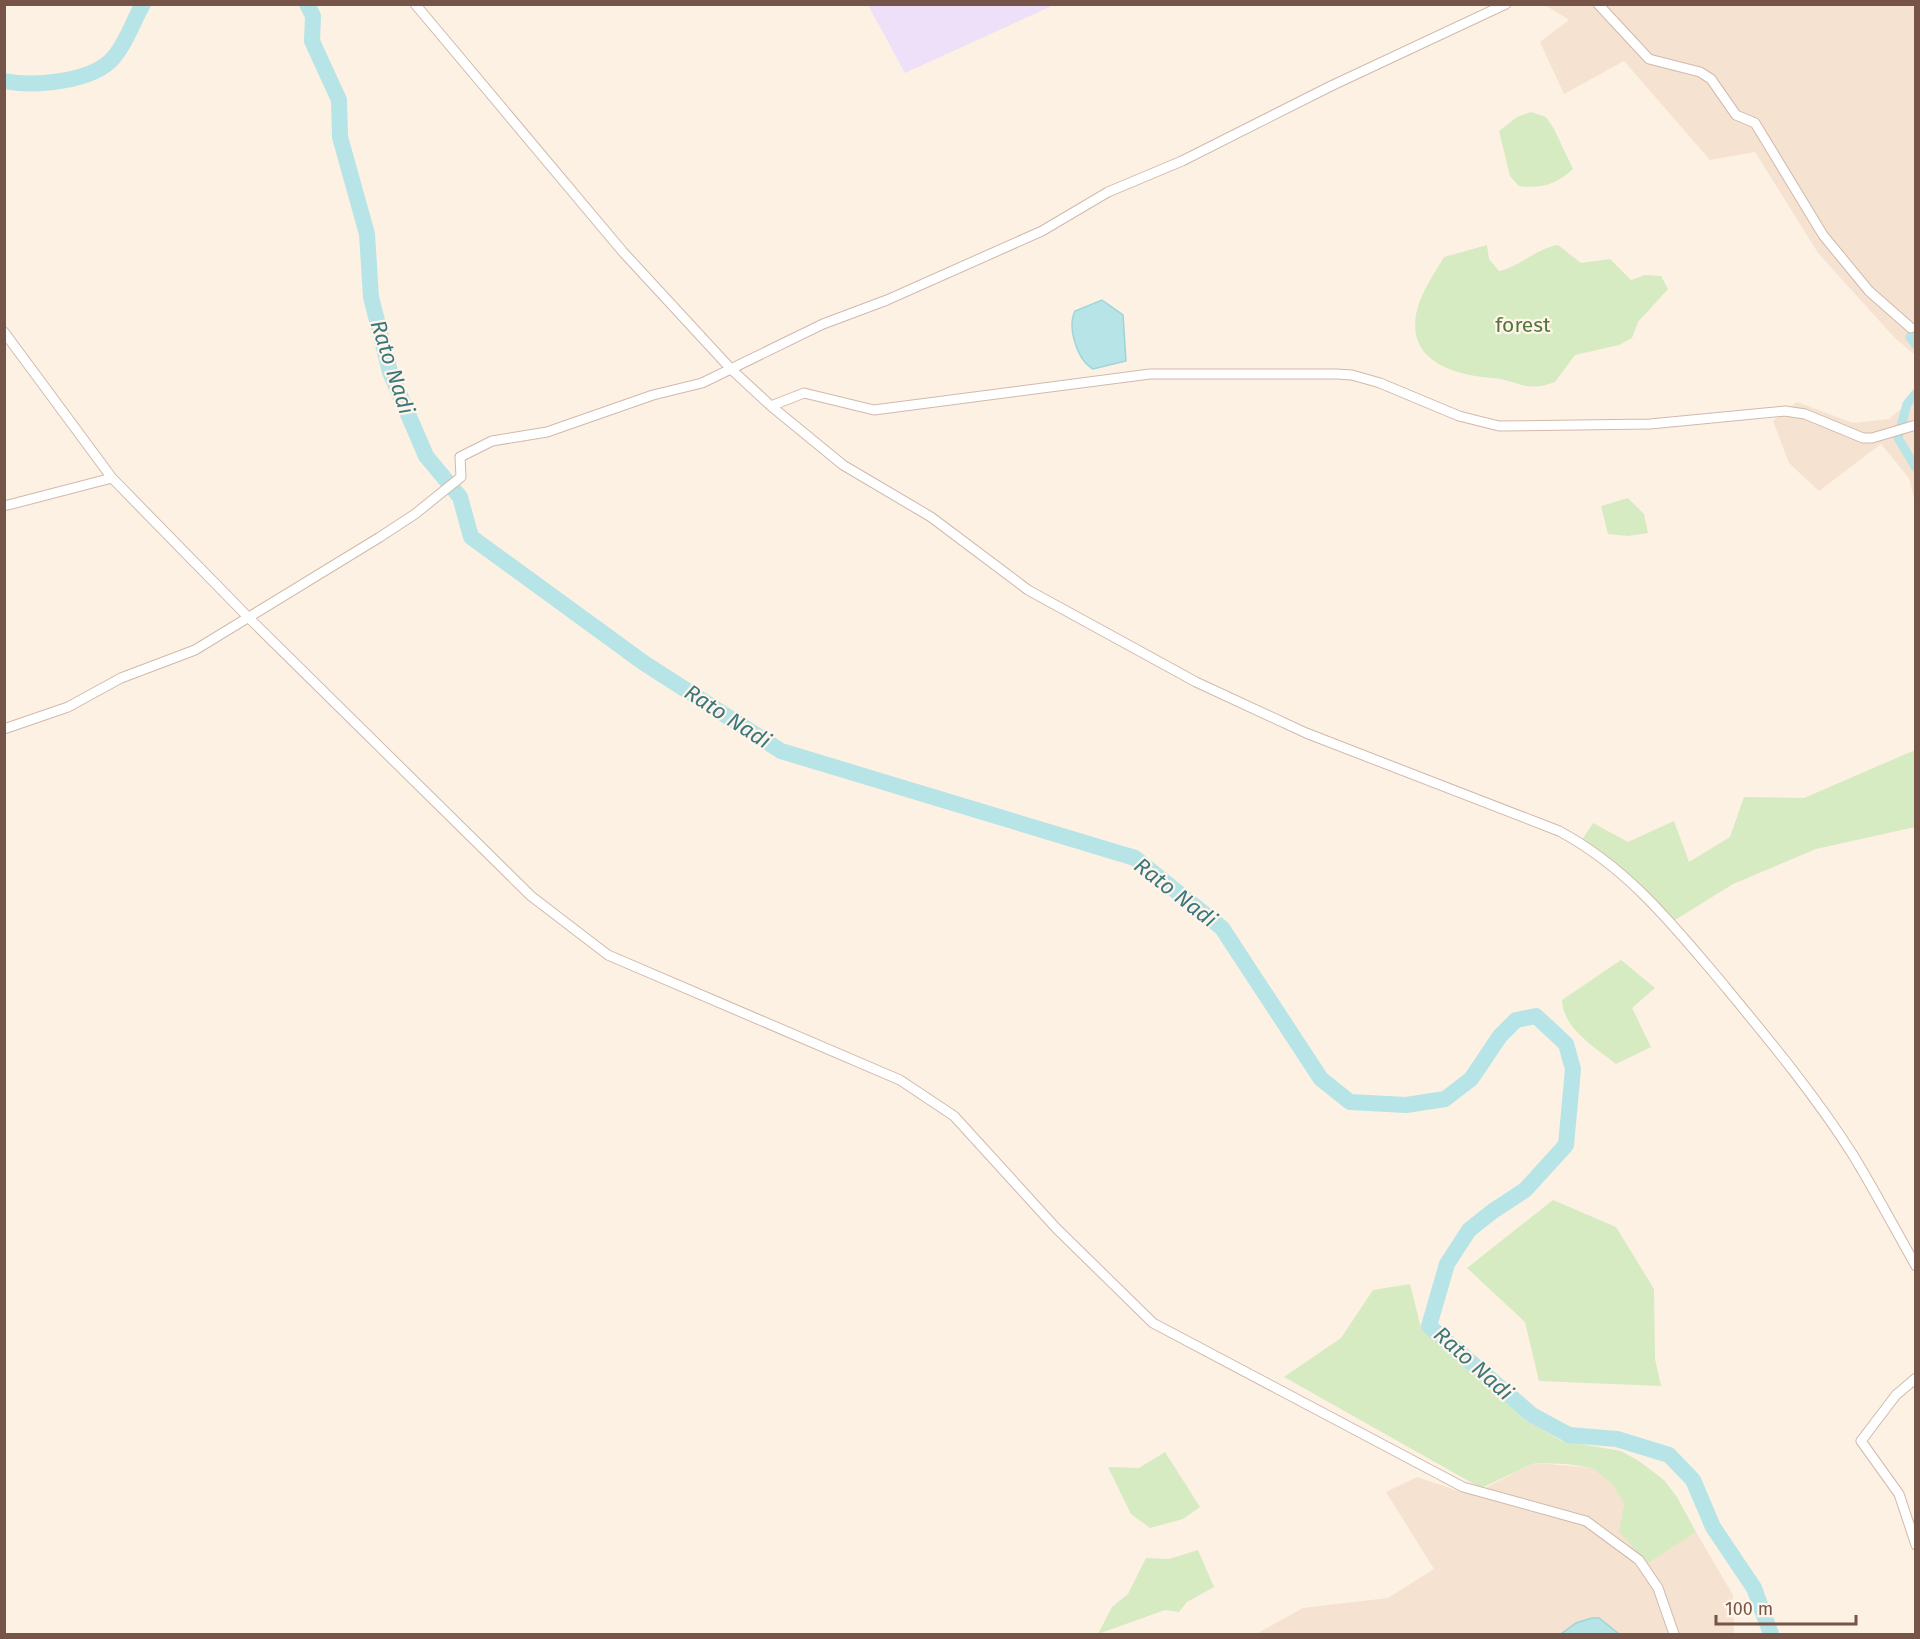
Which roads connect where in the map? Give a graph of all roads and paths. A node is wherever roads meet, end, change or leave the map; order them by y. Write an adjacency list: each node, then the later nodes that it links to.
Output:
1 (415, 4): 6 (street)
2 (1506, 4): 6 (street)
3 (1598, 4): 4 (street)
4 (1911, 328)
5 (4, 332): 9 (street)
6 (731, 369): 7 (street); 11 (street)
7 (771, 406): 8 (street); 13 (street)
8 (1916, 425)
9 (112, 478): 10 (street); 11 (street)
10 (4, 506)
11 (249, 618): 12 (street); 16 (street)
12 (4, 729)
13 (1916, 1266)
14 (1916, 1378): 15 (street)
15 (1916, 1545)
16 (1674, 1635)

